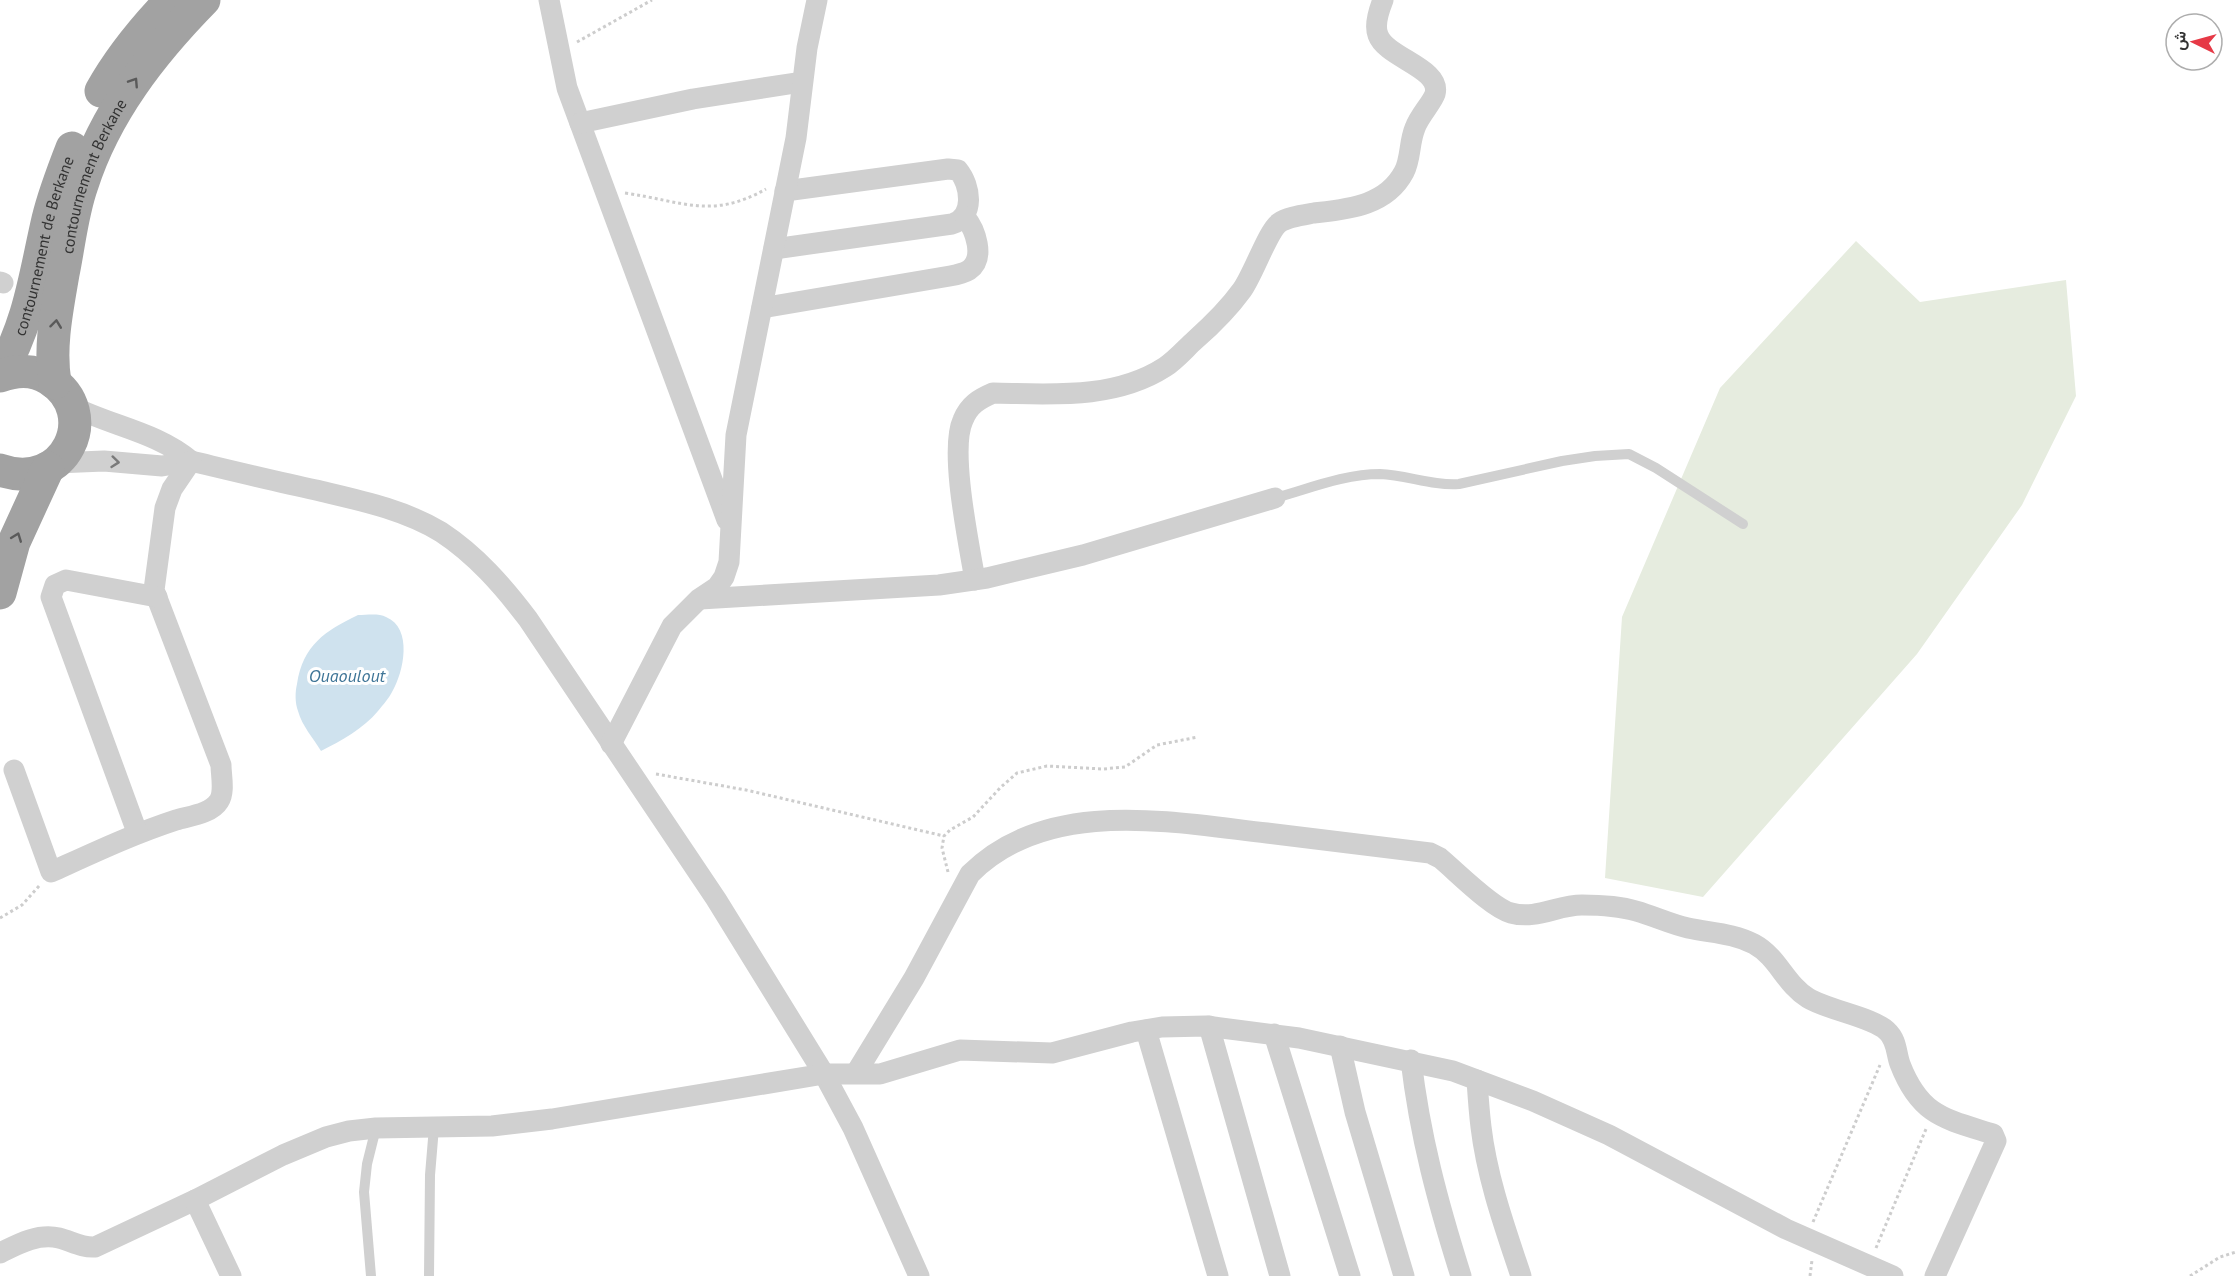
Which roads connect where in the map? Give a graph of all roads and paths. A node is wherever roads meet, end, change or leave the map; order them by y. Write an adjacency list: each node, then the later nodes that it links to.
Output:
1 (171, 0): 15 (highway, contournement de Berkane)
2 (204, 0): 16 (highway, contournement Berkane, one-way to 2)
3 (549, 0): 7 (street)
4 (652, 0): 7 (path)
5 (817, 0): 8 (street)
6 (1383, 0): 23 (street)
7 (560, 52): 9 (street)
8 (802, 82): 9 (street); 10 (street)
9 (580, 123): 11 (street)
10 (786, 184): 11 (path); 12 (street); 13 (street)
11 (606, 190): 22 (street)
12 (965, 217): 13 (street); 14 (street)
13 (774, 249): 14 (street)
14 (762, 308): 22 (street)
15 (0, 375): 16 (highway)
16 (63, 394): 17 (street); 18 (highway, contournement Berkane)
17 (191, 461): 18 (street, one-way to 17); 25 (street); 28 (street)
18 (52, 466): 19 (highway); 24 (highway, one-way to 18)
19 (0, 470)
20 (1275, 498): 21 (lane); 23 (street)
21 (1743, 524)
22 (729, 526): 26 (street)
23 (975, 580): 26 (street)
24 (0, 593)
25 (157, 597): 31 (street); 31 (street)
26 (699, 599): 28 (street)
27 (1198, 737): 32 (path)
28 (611, 744): 29 (street)
29 (628, 769): 32 (path); 43 (street)
30 (14, 770): 33 (street)
31 (136, 832): 33 (street)
32 (944, 836): 34 (path)
33 (51, 872): 35 (path)
34 (954, 900): 39 (street); 42 (street)
35 (0, 918)
36 (1209, 1026): 37 (street); 38 (street); 58 (street)
37 (1146, 1030): 42 (street); 57 (street)
38 (1274, 1034): 40 (street); 59 (street)
39 (1892, 1036): 45 (street); 49 (path)
40 (1340, 1046): 41 (street); 60 (street)
41 (1411, 1060): 44 (street); 61 (street)
42 (856, 1073): 43 (street)
43 (824, 1074): 47 (street); 56 (street)
44 (1477, 1080): 49 (street); 62 (street)
45 (1934, 1111): 52 (path); 64 (street)
46 (376, 1128): 47 (street); 48 (street); 54 (lane)
47 (434, 1128): 55 (lane)
48 (195, 1200): 51 (street); 53 (street)
49 (1807, 1238): 52 (street)
50 (2236, 1252): 65 (path)
51 (0, 1253)
52 (1869, 1265): 63 (street)
53 (231, 1276)
54 (371, 1276)
55 (429, 1276)
56 (919, 1276)
57 (1218, 1276)
58 (1280, 1276)
59 (1350, 1276)
60 (1404, 1276)
61 (1461, 1276)
62 (1521, 1276)
63 (1893, 1276)
64 (1935, 1276)
65 (2190, 1276)

